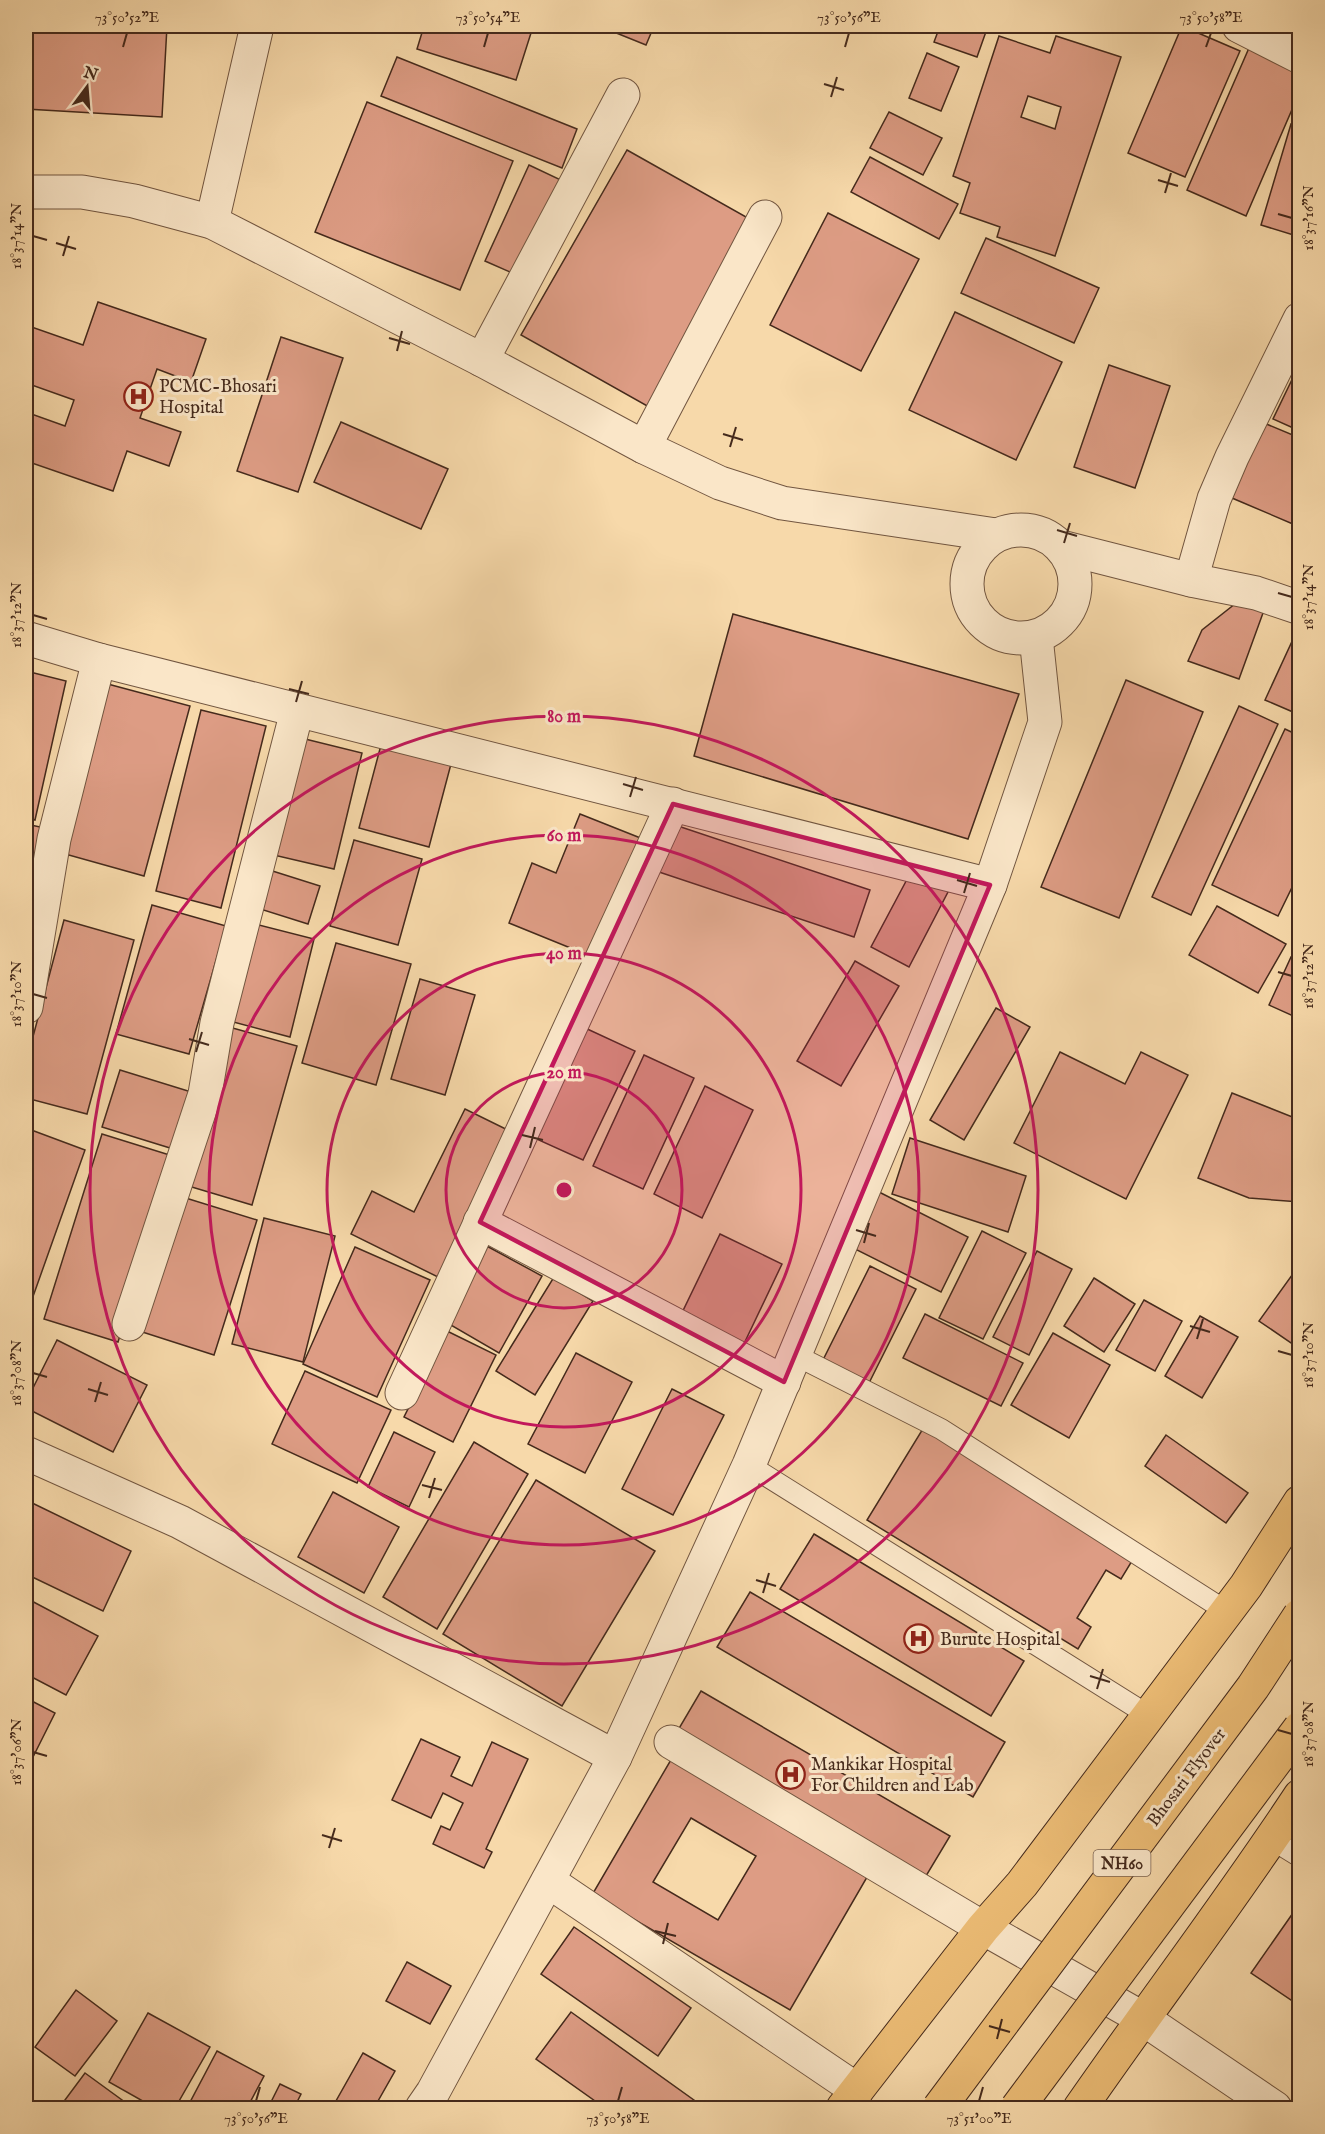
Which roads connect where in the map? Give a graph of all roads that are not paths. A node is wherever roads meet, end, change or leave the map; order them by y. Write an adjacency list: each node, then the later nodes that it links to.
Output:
1 (257, 26): 7 (street)
2 (1239, 26): 3 (street)
3 (1299, 57)
4 (623, 95): 9 (street)
5 (26, 192): 7 (street)
6 (765, 217): 10 (street)
7 (212, 222): 9 (street)
8 (1299, 319): 13 (street)
9 (482, 360): 10 (street)
10 (644, 447): 11 (street)
11 (996, 535): 12 (street); 15 (street)
12 (1062, 547): 13 (street); 15 (street)
13 (1191, 580): 14 (street)
14 (1299, 608)
15 (1036, 637): 20 (street)
16 (26, 638): 17 (street)
17 (99, 660): 18 (street); 21 (street)
18 (297, 711): 19 (street); 23 (street)
19 (673, 804): 20 (street); 22 (street)
20 (990, 885): 24 (street)
21 (26, 1007)
22 (480, 1222): 24 (street); 25 (street)
23 (129, 1324)
24 (789, 1368): 27 (street); 29 (lane)
25 (402, 1393)
26 (26, 1453): 34 (street)
27 (749, 1465): 31 (lane); 34 (street)
28 (1299, 1502): 29 (main road)
29 (1226, 1611): 31 (main road)
30 (1299, 1615): 44 (main road, Bhosari Flyover / NH60, bridge)
31 (1148, 1715): 39 (main road)
32 (1299, 1728): 45 (main road, bridge)
33 (671, 1742): 39 (street)
34 (615, 1757): 38 (street)
35 (1299, 1796): 36 (main road)
36 (1271, 1839): 37 (lane); 40 (main road)
37 (1299, 1857)
38 (548, 1881): 41 (street); 43 (street)
39 (983, 1929): 40 (street); 41 (main road)
40 (1142, 2018): 42 (main road); 46 (street)
41 (850, 2099)
42 (1080, 2108)
43 (422, 2109)
44 (939, 2109)
45 (1017, 2109)
46 (1275, 2109)

